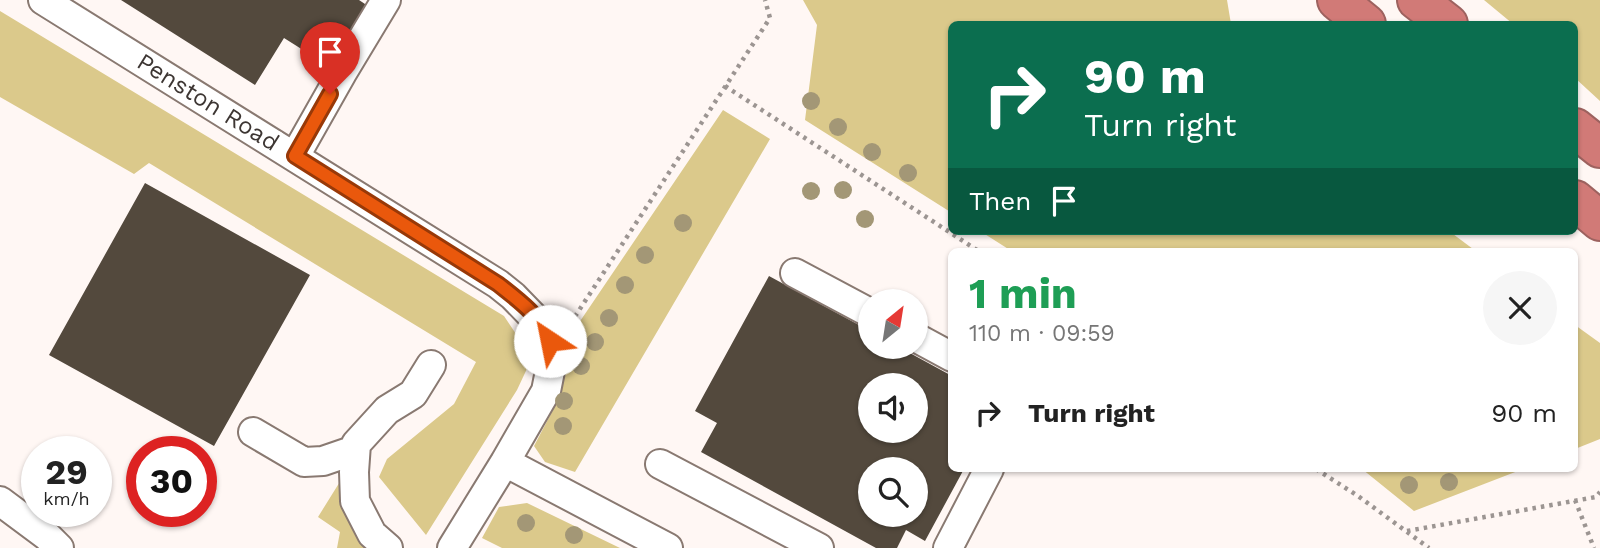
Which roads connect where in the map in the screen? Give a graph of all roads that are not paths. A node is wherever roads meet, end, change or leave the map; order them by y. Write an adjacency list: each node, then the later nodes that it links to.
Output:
1 (43, 0): 9 (street, Penston Road)
2 (386, 0): 9 (street)
3 (1337, 0): 5 (highway)
4 (1418, 0): 6 (highway)
5 (1362, 21)
6 (1444, 21)
7 (1578, 130): 8 (highway)
8 (1600, 148)
9 (295, 156): 19 (street, Penston Road)
10 (1578, 203): 11 (highway)
11 (1600, 221)
12 (795, 273): 13 (street)
13 (858, 307)
14 (928, 344): 15 (street)
15 (948, 355)
16 (431, 365): 18 (street)
17 (253, 432): 18 (street)
18 (355, 450): 24 (street)
19 (505, 462): 25 (street); 26 (street)
20 (660, 464): 27 (street)
21 (987, 472): 28 (street)
22 (4, 514): 23 (street)
23 (59, 548)
24 (388, 548)
25 (452, 548)
26 (668, 548)
27 (819, 548)
28 (948, 548)

